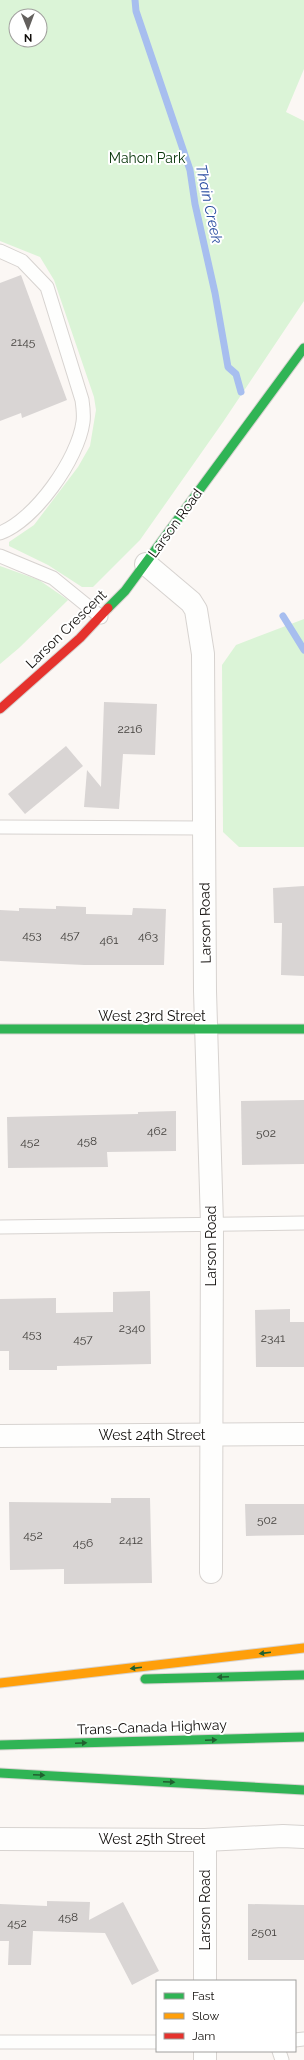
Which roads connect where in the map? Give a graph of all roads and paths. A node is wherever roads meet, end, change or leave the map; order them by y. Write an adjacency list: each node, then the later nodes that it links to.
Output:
1 (0, 251): 3 (lane)
2 (304, 348): 5 (main road, Larson Road)
3 (0, 533)
4 (0, 556): 6 (lane)
5 (146, 564): 6 (main road, Larson Crescent); 9 (street, Larson Road)
6 (101, 617): 7 (main road, Larson Crescent)
7 (0, 710)
8 (0, 826): 9 (lane)
9 (203, 828): 12 (street, Larson Road)
10 (0, 1029): 12 (main road, West 23rd Street)
11 (304, 1029): 12 (main road, West 23rd Street)
12 (206, 1030): 14 (street, Larson Road)
13 (304, 1222): 14 (lane)
14 (212, 1224): 15 (lane); 16 (street, Larson Road)
15 (0, 1227)
16 (211, 1434): 17 (street, West 24th Street); 18 (street, West 24th Street); 19 (street, Larson Road)
17 (304, 1434)
18 (0, 1436)
19 (211, 1572)
20 (304, 1648): 24 (main road, one-way to 24)
21 (304, 1675): 23 (main road, one-way to 23)
22 (109, 1680): 24 (main road)
23 (132, 1680)
24 (0, 1683)
25 (304, 1737): 26 (main road, Trans-Canada Highway, one-way to 25)
26 (0, 1745)
27 (0, 1772): 28 (main road, one-way to 28)
28 (304, 1790)
29 (304, 1837): 31 (street, West 25th Street)
30 (0, 1838): 31 (street, West 25th Street)
31 (205, 1840): 32 (street, Larson Road)
32 (205, 1980)
33 (0, 2042): 34 (lane)
34 (156, 2042)

